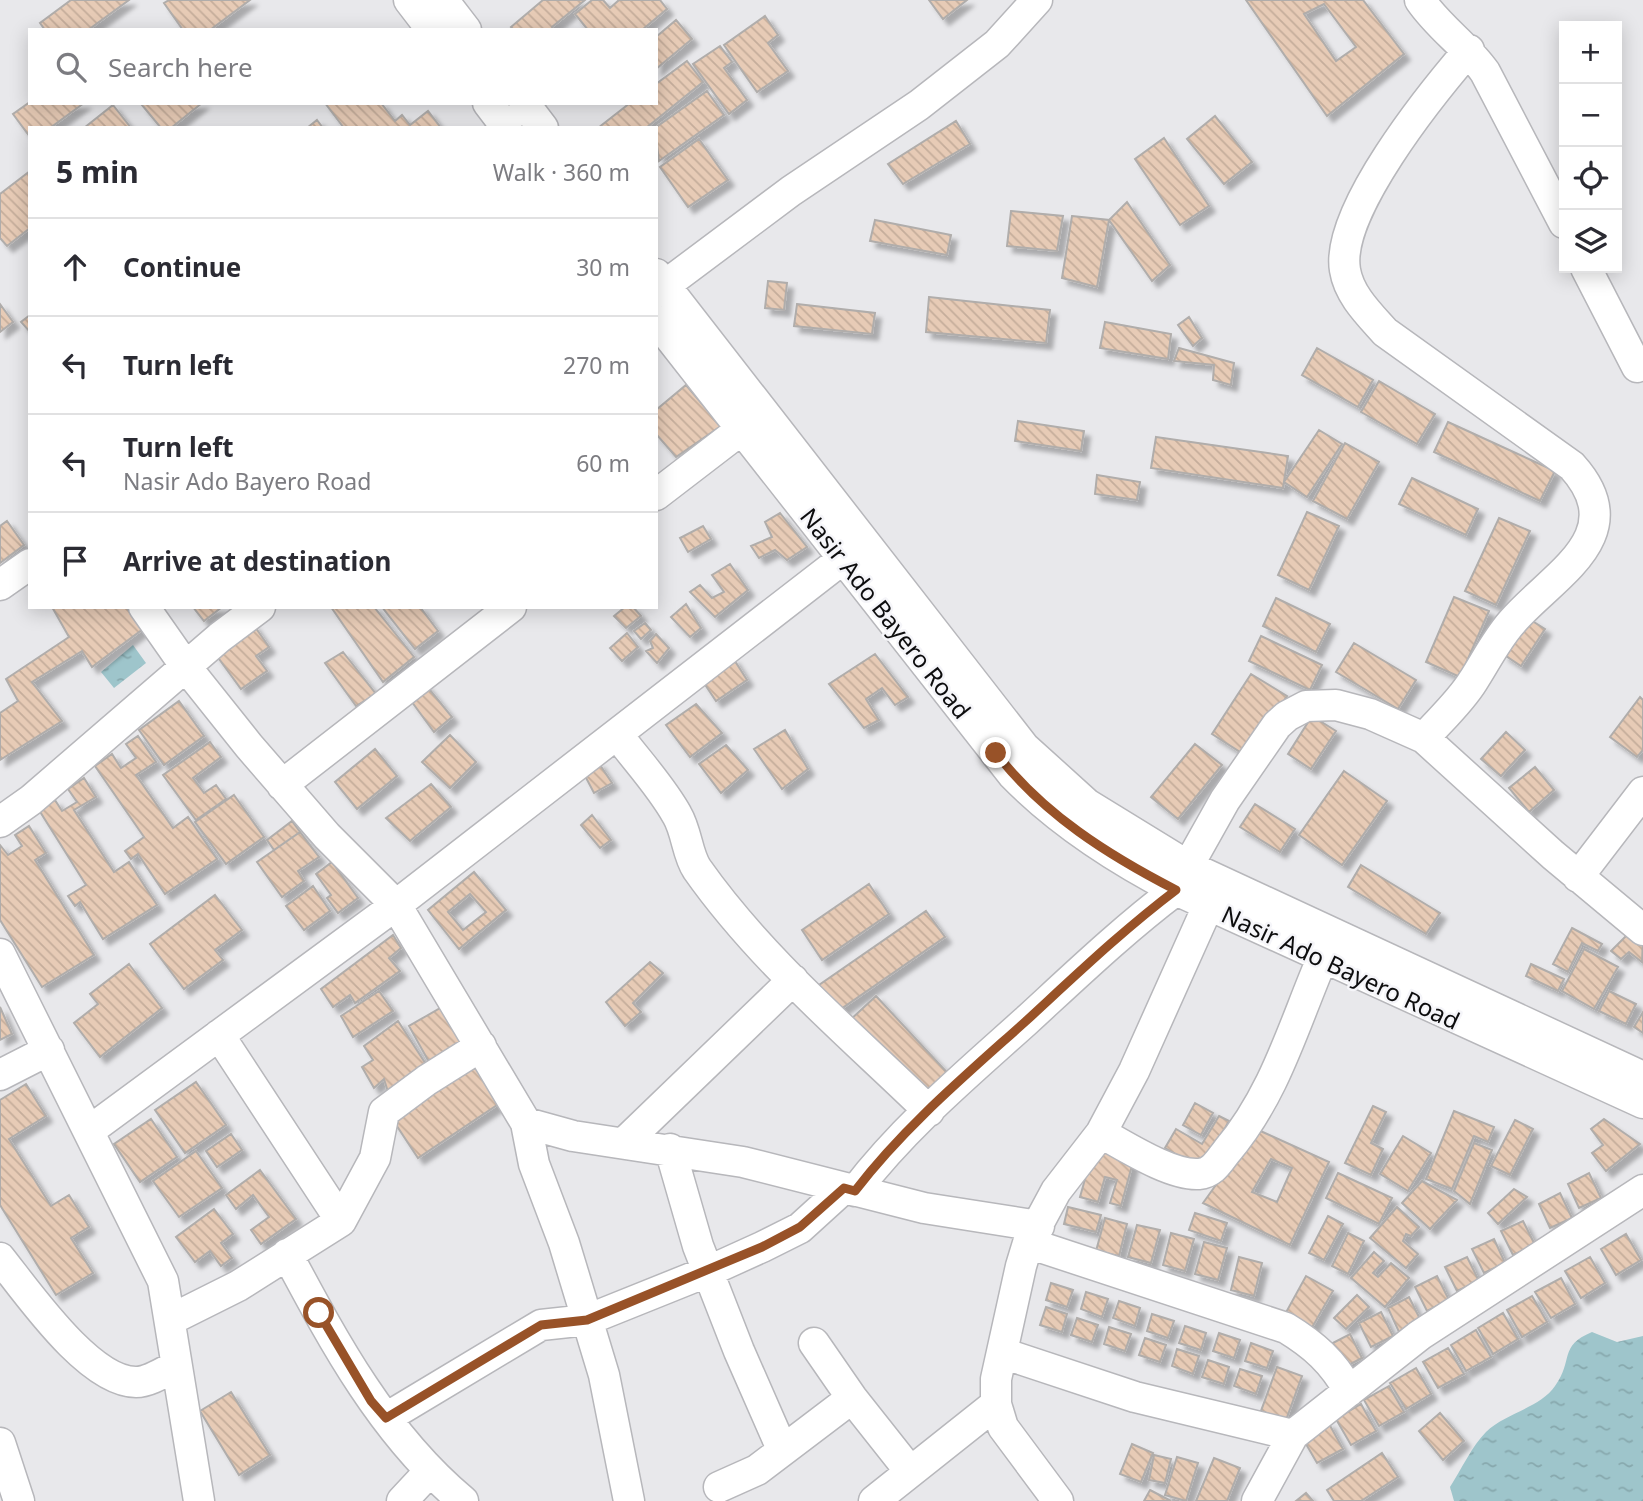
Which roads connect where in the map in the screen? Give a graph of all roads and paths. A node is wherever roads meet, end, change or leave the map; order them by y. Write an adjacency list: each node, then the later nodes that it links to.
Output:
1 (409, 0): 5 (street)
2 (443, 0): 6 (street)
3 (1037, 0): 14 (street)
4 (1420, 0): 7 (street)
5 (430, 28)
6 (464, 28)
7 (1469, 50): 12 (street); 27 (street)
8 (490, 105): 10 (street)
9 (526, 105): 11 (street)
10 (505, 126)
11 (541, 126)
12 (1559, 213)
13 (1589, 273): 16 (street)
14 (659, 284): 32 (street)
15 (658, 323): 17 (street, Nasir Ado Bayero Road)
16 (1637, 368)
17 (742, 429): 18 (street); 19 (street, Nasir Ado Bayero Road)
18 (658, 493)
19 (844, 558): 26 (street); 32 (street, Nasir Ado Bayero Road)
20 (28, 565): 21 (street)
21 (0, 585)
22 (145, 609): 25 (street)
23 (258, 609): 25 (street)
24 (509, 609): 28 (street)
25 (186, 667): 28 (street); 30 (street)
26 (617, 734): 33 (street); 38 (street)
27 (1424, 738): 31 (street); 32 (street)
28 (282, 785): 33 (street)
29 (1643, 792): 31 (street)
30 (0, 822)
31 (1578, 877): 35 (street)
32 (1182, 878): 34 (street, Nasir Ado Bayero Road); 43 (street); 45 (street)
33 (396, 905): 39 (street); 40 (street)
34 (1208, 906): 37 (street, Nasir Ado Bayero Road); 48 (street)
35 (1643, 930)
36 (0, 954): 41 (street)
37 (1322, 959): 44 (street, Nasir Ado Bayero Road); 48 (street)
38 (793, 980): 45 (street); 49 (street)
39 (219, 1035): 47 (street); 53 (street)
40 (481, 1046): 46 (street); 53 (street)
41 (49, 1050): 42 (street); 47 (street)
42 (0, 1075)
43 (1643, 1077)
44 (1643, 1103)
45 (929, 1111): 51 (street)
46 (526, 1123): 49 (street); 59 (street)
47 (89, 1130): 58 (street)
48 (1101, 1132): 54 (street)
49 (625, 1142): 50 (street)
50 (670, 1149): 51 (street); 57 (street)
51 (850, 1190): 54 (street); 57 (street)
52 (1643, 1190): 63 (street)
53 (341, 1221): 55 (street)
54 (1034, 1234): 61 (street); 63 (street)
55 (287, 1254): 58 (street); 66 (street)
56 (2, 1263): 62 (street)
57 (709, 1271): 59 (street); 69 (street)
58 (172, 1319): 62 (street)
59 (587, 1320): 66 (street); 77 (street)
60 (814, 1343): 64 (street)
61 (1002, 1353): 65 (street); 67 (street)
62 (175, 1366): 74 (street)
63 (1349, 1391): 67 (street)
64 (852, 1398): 69 (street); 70 (street)
65 (996, 1404): 70 (street); 79 (street)
66 (386, 1418): 71 (street)
67 (1293, 1434): 80 (street)
68 (0, 1443): 73 (street)
69 (782, 1449): 72 (street)
70 (909, 1470): 78 (street)
71 (430, 1471): 75 (street); 76 (street)
72 (719, 1487)
73 (19, 1501)
74 (199, 1501)
75 (402, 1501)
76 (463, 1501)
77 (629, 1501)
78 (874, 1501)
79 (1059, 1501)
80 (1257, 1501)

